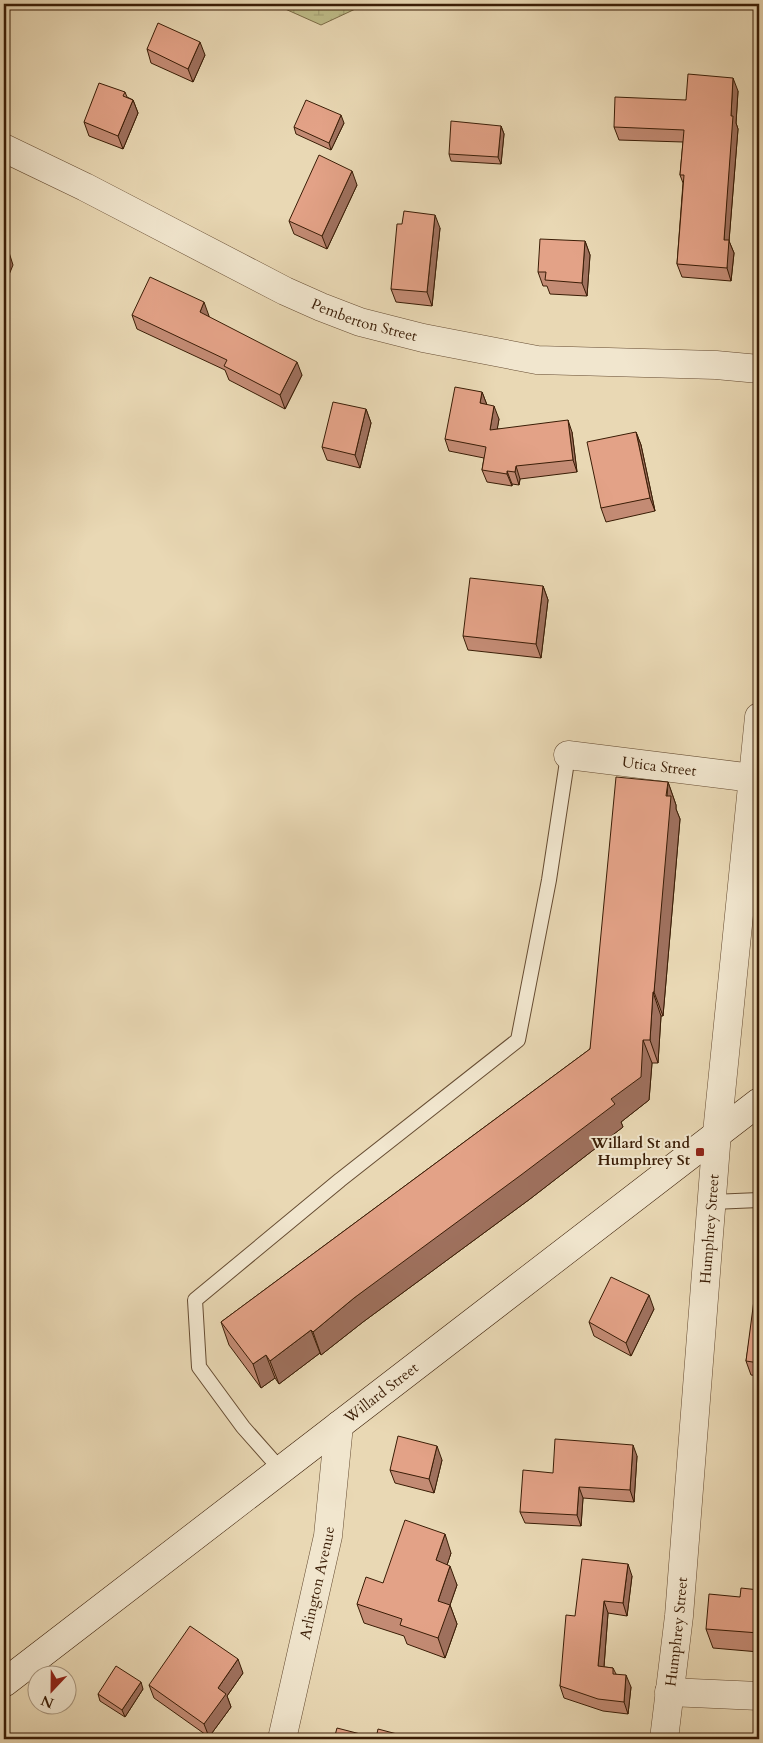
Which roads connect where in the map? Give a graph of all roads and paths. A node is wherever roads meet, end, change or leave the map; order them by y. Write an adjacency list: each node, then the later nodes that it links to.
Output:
1 (4, 148): 2 (street, Pemberton Street)
2 (759, 369)
3 (759, 718): 5 (street, Humphrey Street)
4 (568, 755): 5 (street, Utica Street); 11 (lane)
5 (753, 778): 7 (street, Humphrey Street)
6 (759, 1102): 7 (street, Willard Street)
7 (717, 1133): 9 (street, Humphrey Street); 10 (street, Willard Street)
8 (759, 1200): 9 (lane)
9 (712, 1202): 13 (street, Humphrey Street)
10 (340, 1425): 11 (street, Willard Street); 15 (street, Arlington Avenue)
11 (281, 1470): 12 (street, Willard Street)
12 (4, 1683)
13 (669, 1692): 14 (street); 16 (street, Humphrey Street)
14 (759, 1696)
15 (282, 1739)
16 (664, 1739)

